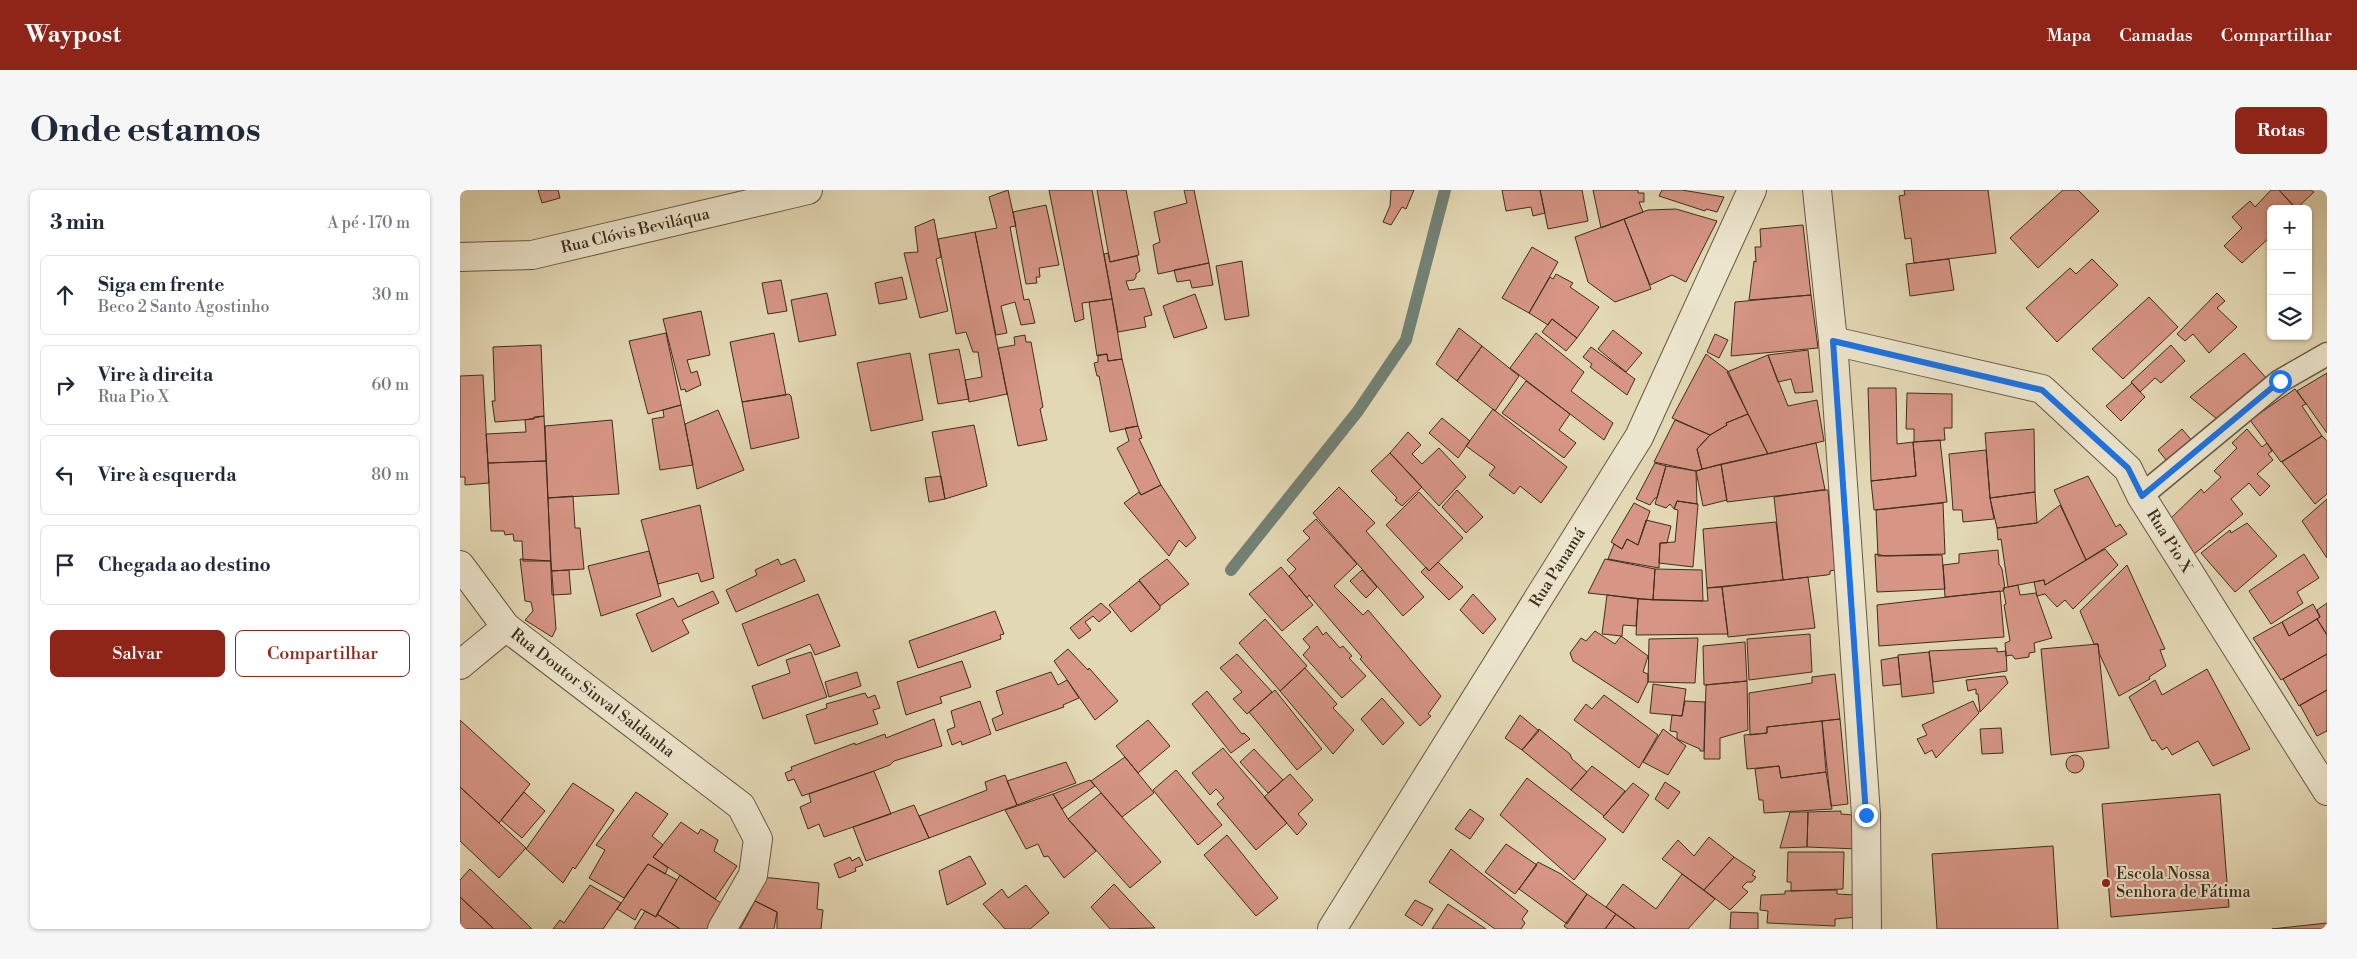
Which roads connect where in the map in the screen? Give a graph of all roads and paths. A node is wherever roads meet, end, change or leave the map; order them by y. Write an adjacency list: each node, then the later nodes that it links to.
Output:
1 (808, 190): 4 (street, Rua Clóvis Beviláqua)
2 (1752, 190): 13 (street, Rua Panamá)
3 (1817, 190): 5 (street)
4 (460, 257)
5 (1833, 341): 7 (street, Rua Pio X); 14 (street)
6 (2327, 354): 7 (lane)
7 (2142, 496): 11 (street, Rua Pio X)
8 (460, 565): 9 (street, Rua Doutor Sinval Saldanha)
9 (506, 627): 10 (street); 12 (street, Rua Doutor Sinval Saldanha)
10 (460, 665)
11 (2327, 792)
12 (722, 929)
13 (1332, 929)
14 (1867, 929)

